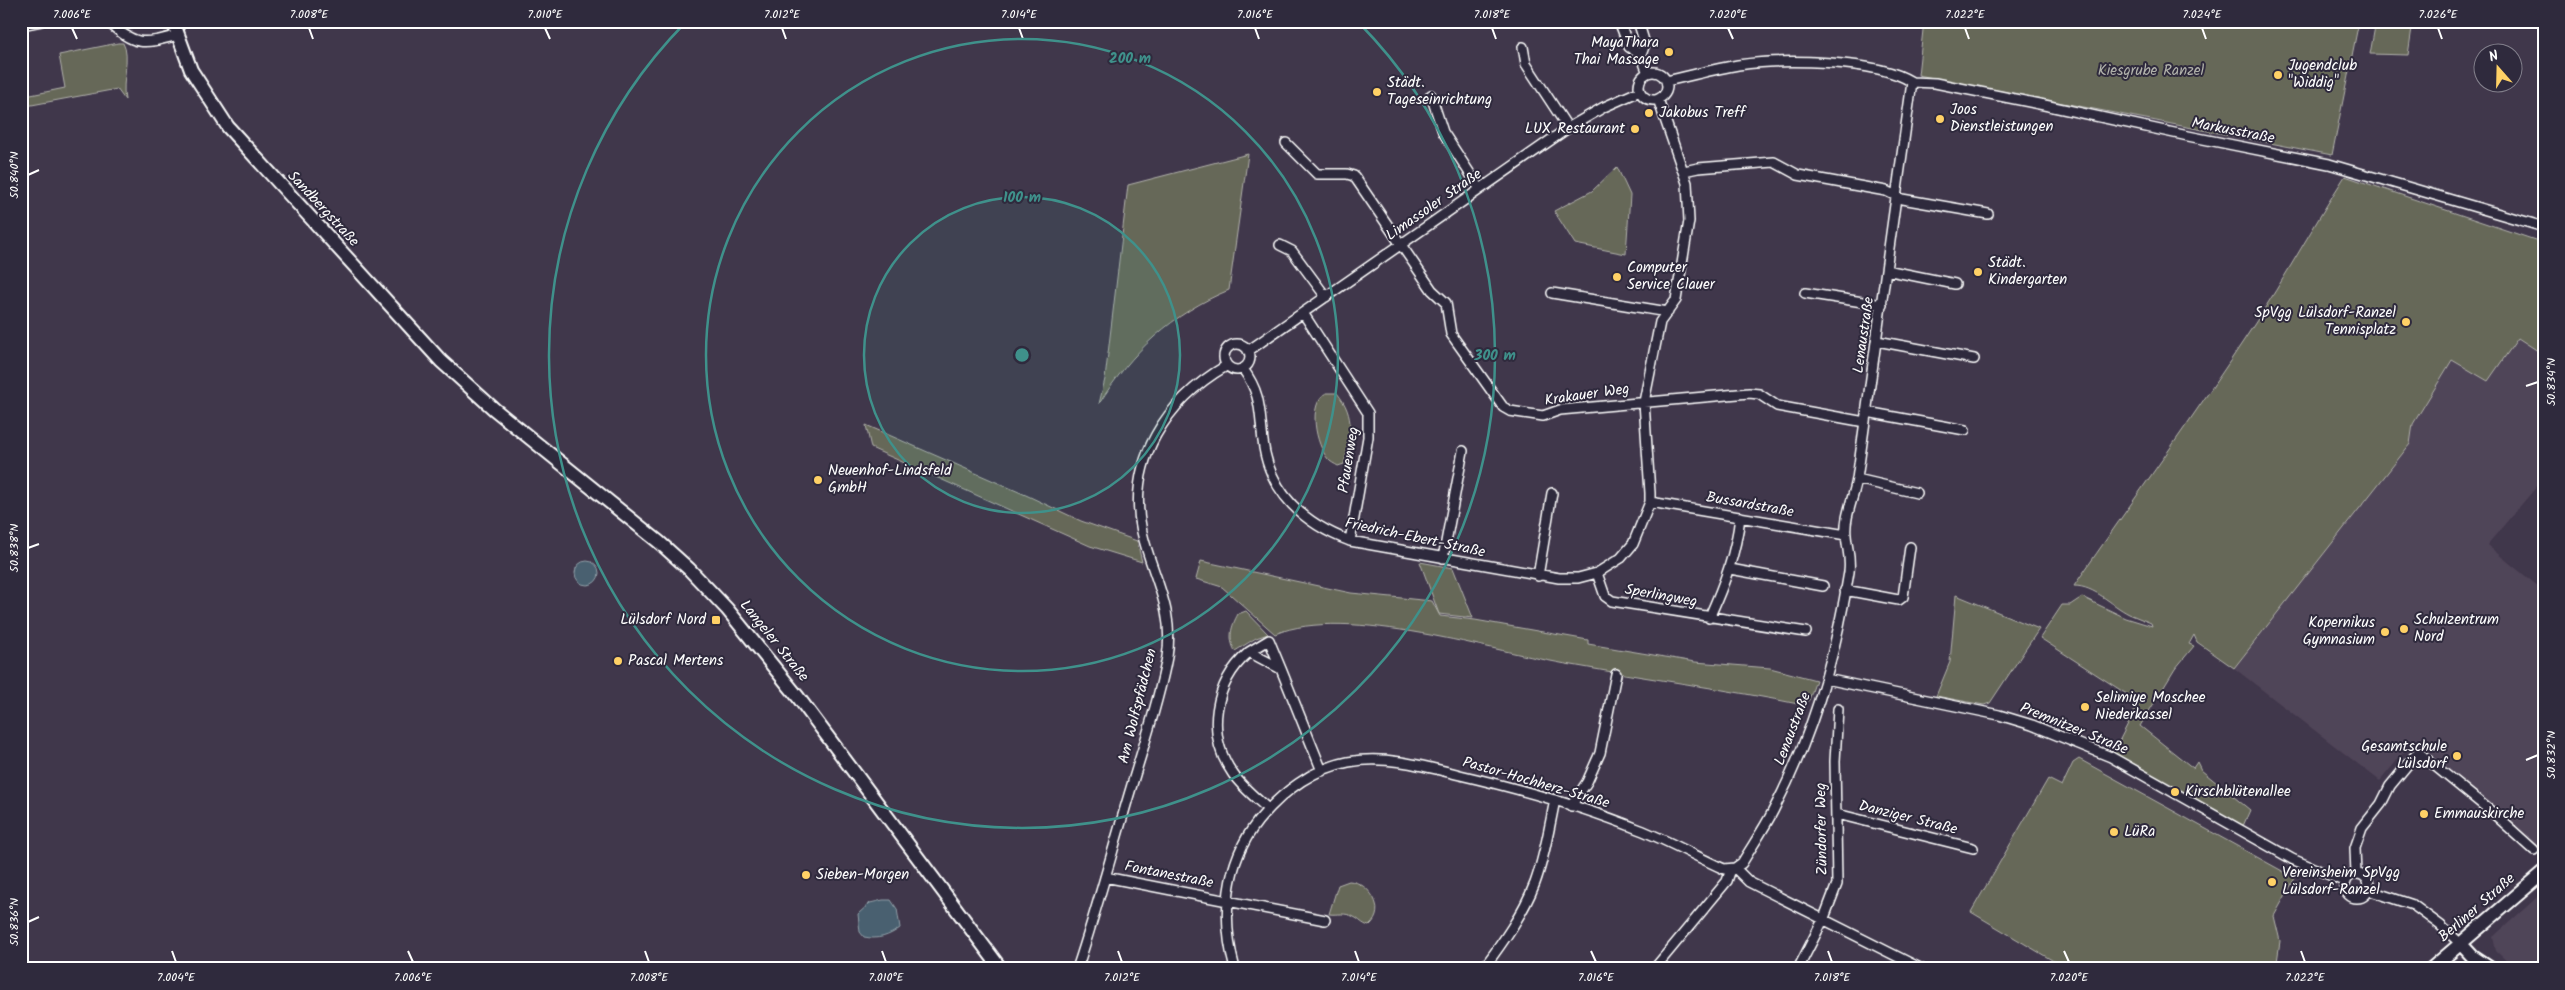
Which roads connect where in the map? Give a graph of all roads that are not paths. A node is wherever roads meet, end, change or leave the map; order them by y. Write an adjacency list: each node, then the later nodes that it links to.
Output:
1 (42, 21): 6 (street)
2 (107, 21): 7 (street)
3 (173, 21): 7 (street, Sandbergstraße)
4 (1619, 21): 9 (street)
5 (1638, 21): 9 (street)
6 (21, 25)
7 (178, 35): 38 (street, Sandbergstraße)
8 (1523, 48): 16 (street)
9 (1641, 56): 10 (street)
10 (1648, 73): 11 (street); 13 (street)
11 (1666, 81): 12 (street); 15 (street)
12 (1912, 82): 20 (street, Lenaustraße); 22 (street, Markusstraße)
13 (1640, 91): 15 (street); 16 (street, Limassoler Straße)
14 (1431, 95): 19 (street)
15 (1658, 99): 18 (street, Friedrich-Ebert-Straße)
16 (1568, 128): 19 (street, Limassoler Straße)
17 (1286, 143): 23 (street)
18 (1684, 171): 20 (street); 31 (street, Friedrich-Ebert-Straße)
19 (1480, 189): 23 (street, Limassoler Straße)
20 (1896, 196): 21 (street); 25 (street, Lenaustraße)
21 (1988, 214)
22 (2544, 226)
23 (1401, 244): 29 (street, Limassoler Straße); 39 (street, Krakauer Weg)
24 (1280, 245): 29 (street)
25 (1886, 270): 26 (street); 30 (street, Lenaustraße)
26 (1955, 284)
27 (1805, 293): 30 (street)
28 (1552, 294): 31 (street)
29 (1326, 297): 32 (street, Limassoler Straße)
30 (1882, 305): 33 (street, Lenaustraße)
31 (1668, 312): 39 (street, Friedrich-Ebert-Straße)
32 (1303, 313): 34 (street, Limassoler Straße); 50 (street, Pfauenweg)
33 (1877, 341): 35 (street); 40 (street, Lenaustraße)
34 (1248, 351): 36 (street); 37 (street)
35 (1974, 359)
36 (1226, 366): 37 (street); 75 (street, Am Wolfspfädchen)
37 (1243, 369): 50 (street, Friedrich-Ebert-Straße)
38 (479, 397): 82 (street, Langeler Straße)
39 (1644, 402): 41 (street, Krakauer Weg); 47 (street, Friedrich-Ebert-Straße)
40 (1867, 412): 41 (street, Lenaustraße); 42 (street)
41 (1865, 422): 44 (street, Lenaustraße)
42 (1965, 430)
43 (1463, 450): 52 (street)
44 (1857, 479): 45 (street); 49 (street, Lenaustraße)
45 (1917, 493)
46 (1552, 494): 55 (street)
47 (1650, 502): 48 (street, Bussardstraße); 54 (street, Friedrich-Ebert-Straße)
48 (1740, 517): 49 (street, Bussardstraße); 53 (street, Sperlingweg)
49 (1846, 535): 57 (street, Lenaustraße)
50 (1350, 541): 52 (street, Friedrich-Ebert-Straße)
51 (1910, 547): 57 (street)
52 (1443, 558): 55 (street, Friedrich-Ebert-Straße)
53 (1730, 569): 56 (street); 58 (street, Sperlingweg)
54 (1597, 573): 55 (street, Friedrich-Ebert-Straße); 58 (street, Sperlingweg)
55 (1538, 576)
56 (1823, 586)
57 (1846, 590): 63 (street, Lenaustraße)
58 (1708, 618): 59 (street, Sperlingweg)
59 (1806, 632)
60 (1249, 652): 61 (street); 61 (street); 68 (street)
61 (1281, 669): 65 (street)
62 (1616, 674): 67 (street)
63 (1826, 679): 72 (street, Lenaustraße); 76 (street, Premnitzer Straße)
64 (1838, 709): 69 (street, Zündorfer Weg)
65 (1322, 771): 66 (street, Pastor-Hochherz-Straße); 68 (street, Pastor-Hochherz-Straße)
66 (1555, 800): 67 (street, Pastor-Hochherz-Straße); 87 (street)
67 (1571, 806): 72 (street, Pastor-Hochherz-Straße)
68 (1268, 809): 78 (street, Pastor-Hochherz-Straße)
69 (1837, 814): 70 (street, Danziger Straße); 79 (street, Zündorfer Weg)
70 (1973, 848)
71 (2534, 850): 74 (street)
72 (1734, 868): 79 (street, Pastor-Hochherz-Straße); 88 (street, Lenaustraße)
73 (2544, 872): 81 (street, Berliner Straße)
74 (2356, 874): 76 (street); 77 (street)
75 (1105, 877): 78 (street, Fontanestraße); 83 (street, Am Wolfspfädchen)
76 (2346, 882): 77 (street, Premnitzer Straße)
77 (2368, 890): 81 (street, Premnitzer Straße)
78 (1227, 900): 80 (street); 86 (street, Pastor-Hochherz-Straße)
79 (1824, 918): 89 (street, Zündorfer Weg); 90 (street, Pastor-Hochherz-Straße)
80 (1325, 920)
81 (2461, 944): 91 (street, Berliner Straße); 92 (street)
82 (992, 953): 84 (street, Langeler Straße); 85 (street, Langeler Straße)
83 (1077, 967)
84 (1002, 969)
85 (1008, 969)
86 (1235, 969)
87 (1483, 969)
88 (1654, 969)
89 (1798, 969)
90 (1922, 969)
91 (2431, 969)
92 (2491, 969)

